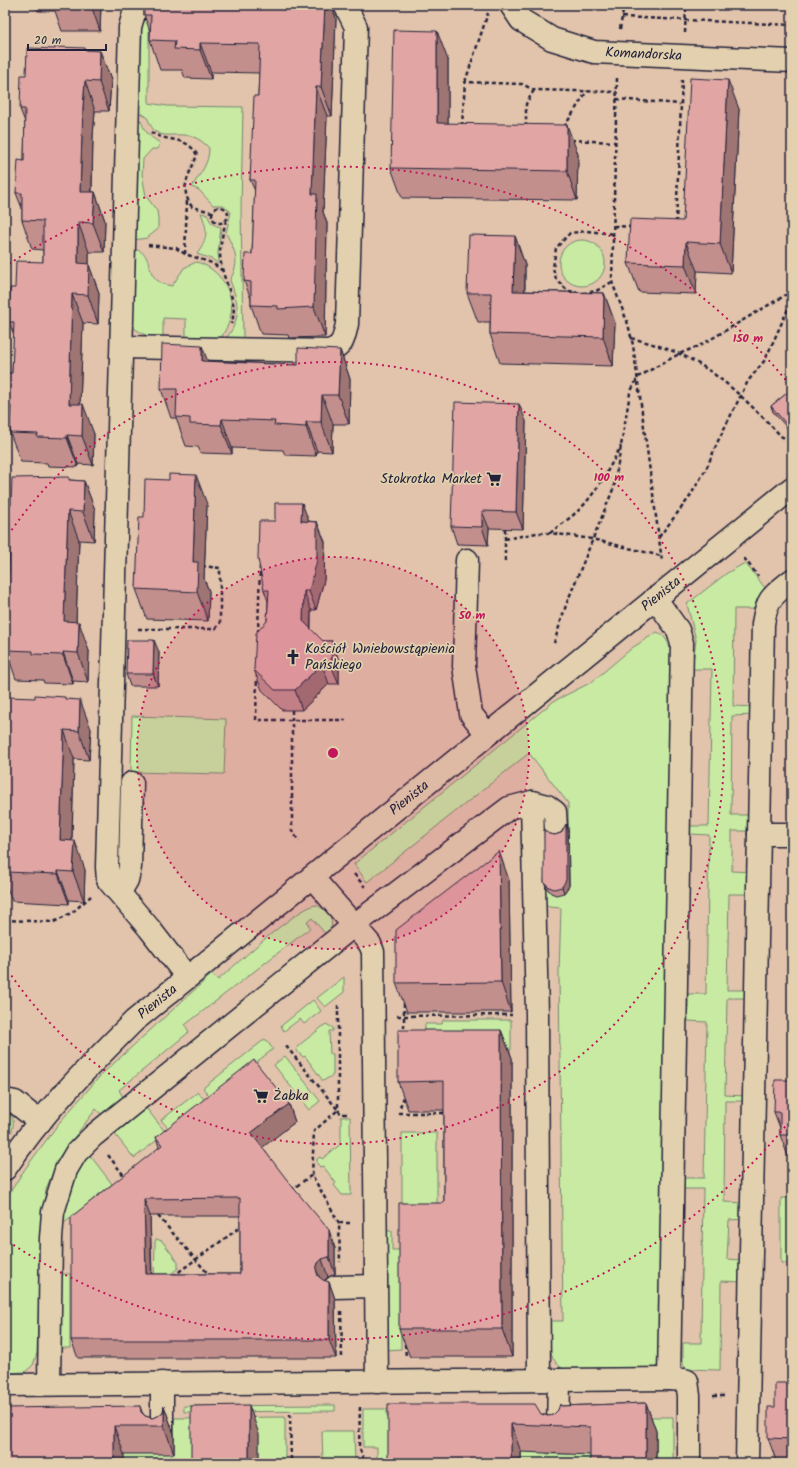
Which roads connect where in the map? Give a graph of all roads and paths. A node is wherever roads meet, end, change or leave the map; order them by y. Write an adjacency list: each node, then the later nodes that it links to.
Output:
1 (141, 5): 16 (street)
2 (345, 5): 37 (street)
3 (511, 5): 9 (street, Komandorska)
4 (686, 5): 7 (path)
5 (488, 12): 11 (path)
6 (622, 17): 7 (path)
7 (685, 19): 8 (path); 9 (path)
8 (792, 25)
9 (684, 56): 10 (street, Komandorska); 15 (path)
10 (792, 61)
11 (465, 82): 12 (path); 17 (path)
12 (534, 90): 13 (path); 18 (path)
13 (587, 91): 14 (path); 19 (path)
14 (616, 99): 15 (path); 21 (path)
15 (680, 104): 27 (path)
16 (128, 112): 22 (path); 29 (street)
17 (462, 128)
18 (530, 130)
19 (560, 133)
20 (563, 140): 21 (path)
21 (616, 142): 25 (path)
22 (187, 200): 23 (path); 30 (path)
23 (212, 212): 24 (path); 24 (path)
24 (226, 220): 31 (path)
25 (614, 226): 26 (path); 28 (path)
26 (637, 228)
27 (676, 229)
28 (614, 234): 32 (path); 32 (path)
29 (125, 245): 30 (path); 36 (street)
30 (185, 254): 31 (path)
31 (223, 271): 37 (path)
32 (612, 282): 35 (path)
33 (792, 288): 38 (path)
34 (792, 300): 40 (path)
35 (631, 337): 38 (path); 39 (path)
36 (122, 347): 37 (street); 57 (street)
37 (219, 349)
38 (680, 354): 39 (path); 40 (path)
39 (638, 378): 42 (path); 46 (path)
40 (741, 398): 41 (path); 46 (path)
41 (792, 438)
42 (622, 443): 45 (path); 48 (path)
43 (792, 488): 56 (street, Pienista)
44 (505, 529): 47 (path)
45 (550, 533): 47 (path); 48 (path)
46 (659, 537): 49 (path)
47 (505, 539): 52 (path)
48 (592, 540): 49 (path); 59 (path)
49 (661, 556): 54 (path)
50 (260, 560): 58 (path)
51 (467, 560): 64 (street)
52 (504, 561)
53 (199, 566): 57 (path)
54 (665, 566)
55 (792, 580): 68 (street)
56 (655, 598): 64 (street, Pienista); 92 (street)
57 (114, 628): 72 (street)
58 (258, 640)
59 (554, 643)
60 (257, 672): 62 (path)
61 (292, 710): 62 (path)
62 (292, 720): 63 (path); 70 (path)
63 (346, 720)
64 (487, 734): 71 (street, Pienista)
65 (132, 783): 72 (street)
66 (532, 802): 67 (street); 73 (street); 75 (street)
67 (556, 829)
68 (759, 834): 69 (street); 99 (street)
69 (792, 834)
70 (299, 841)
71 (312, 877): 73 (street); 74 (street, Pienista)
72 (120, 892): 74 (street)
73 (353, 926): 76 (street); 80 (street)
74 (186, 977): 79 (street, Pienista)
75 (537, 1014): 76 (path); 93 (street)
76 (374, 1016): 90 (street)
77 (286, 1046): 82 (path)
78 (5, 1100): 79 (street)
79 (40, 1122): 81 (street, Pienista)
80 (93, 1136): 83 (path); 95 (street)
81 (5, 1170)
82 (312, 1175): 84 (path); 91 (path)
83 (129, 1182)
84 (286, 1194)
85 (158, 1216): 87 (path)
86 (247, 1222): 87 (path)
87 (195, 1259): 88 (path); 89 (path)
88 (171, 1277)
89 (214, 1281)
90 (375, 1286): 91 (street); 94 (street)
91 (338, 1287): 94 (path)
92 (669, 1379): 93 (street); 98 (street)
93 (549, 1380): 94 (street); 101 (street)
94 (368, 1382): 96 (street); 104 (path)
95 (49, 1384): 96 (street); 97 (street)
96 (162, 1384): 102 (street)
97 (5, 1385)
98 (689, 1396): 99 (path); 105 (street)
99 (749, 1396): 106 (street)
100 (290, 1414): 103 (path)
101 (558, 1432)
102 (162, 1433)
103 (291, 1463)
104 (365, 1463)
105 (689, 1463)
106 (747, 1463)

